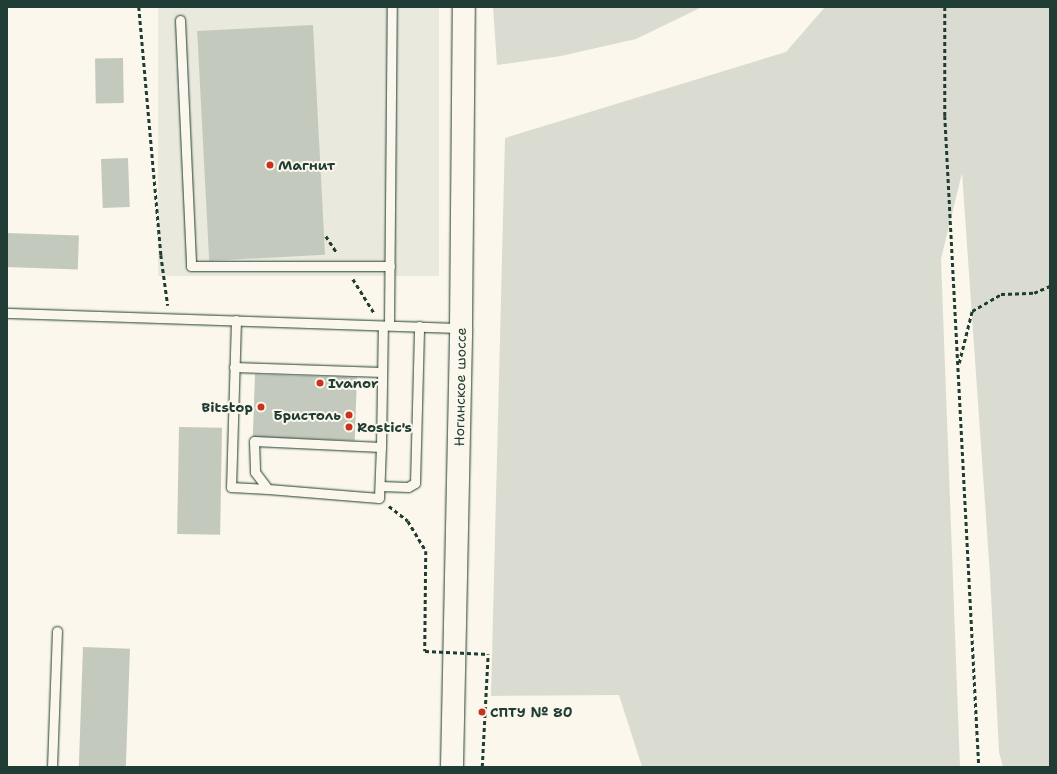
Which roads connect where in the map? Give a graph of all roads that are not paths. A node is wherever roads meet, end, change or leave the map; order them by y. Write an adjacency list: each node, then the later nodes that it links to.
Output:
1 (392, 7): 4 (lane)
2 (464, 7): 9 (highway, Ногинское шоссе)
3 (180, 20): 4 (lane)
4 (390, 266): 7 (lane)
5 (7, 313): 6 (lane)
6 (236, 320): 7 (lane); 10 (lane)
7 (386, 325): 8 (lane); 11 (lane)
8 (419, 326): 9 (lane); 13 (lane)
9 (461, 328): 17 (highway, Ногинское шоссе)
10 (234, 367): 11 (lane); 14 (lane)
11 (382, 372): 12 (lane)
12 (381, 447): 13 (lane); 14 (lane)
13 (380, 486): 14 (lane)
14 (268, 489)
15 (57, 632): 16 (lane)
16 (52, 767)
17 (452, 767)

